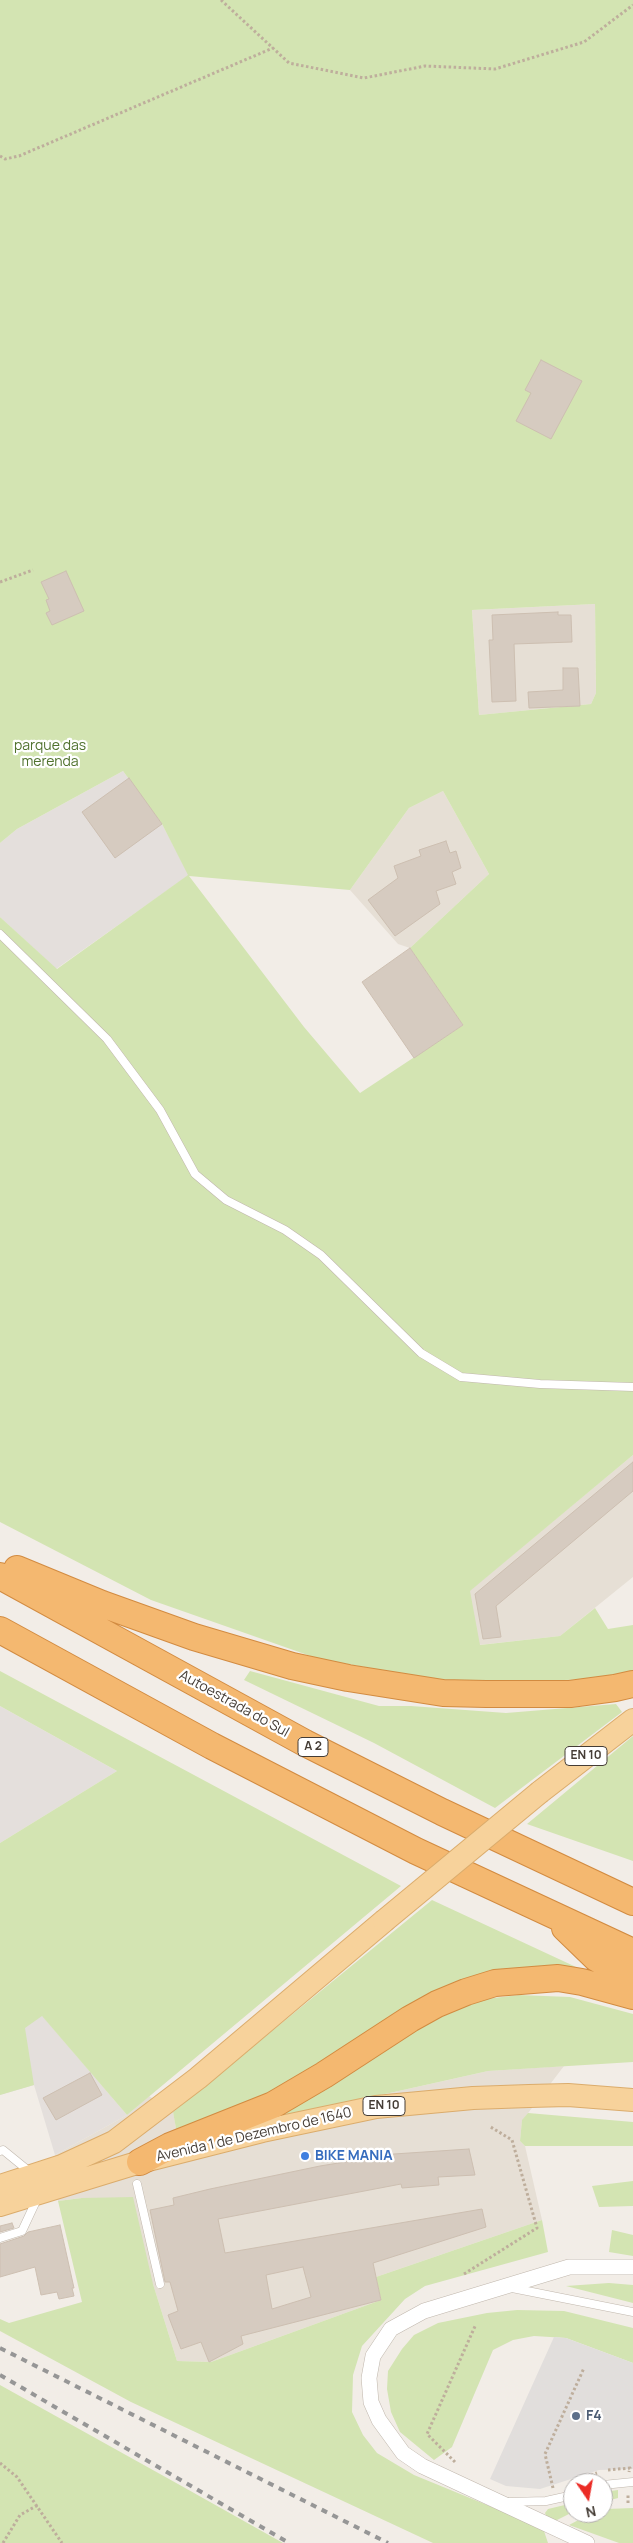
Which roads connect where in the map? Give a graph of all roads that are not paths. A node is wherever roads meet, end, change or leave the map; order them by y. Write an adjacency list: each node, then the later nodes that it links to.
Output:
1 (0, 934): 2 (lane)
2 (633, 1387)
3 (0, 1562): 6 (highway)
4 (0, 1576): 8 (highway, Autoestrada do Sul / A 2)
5 (0, 1630): 9 (highway)
6 (633, 1684)
7 (633, 1720): 16 (main road, EN 10, bridge)
8 (633, 1902)
9 (550, 1914): 10 (highway); 11 (highway)
10 (633, 1952)
11 (633, 1979)
12 (633, 1996): 15 (highway)
13 (633, 2100): 15 (main road, Avenida 1 de Dezembro de 1640 / EN 10)
14 (0, 2151): 16 (lane)
15 (138, 2173): 16 (main road, Avenida 1 de Dezembro de 1640 / EN 10); 21 (lane)
16 (38, 2184): 17 (main road, Avenida 1 de Dezembro de 1640 / EN 10); 18 (main road, Avenida 1 de Dezembro de 1640 / EN 10); 19 (lane)
17 (0, 2186)
18 (0, 2205)
19 (0, 2238)
20 (633, 2267): 22 (street)
21 (160, 2284)
22 (508, 2287): 23 (lane); 27 (street)
23 (633, 2312)
24 (631, 2482): 25 (lane)
25 (613, 2484)
26 (563, 2497): 27 (lane)
27 (496, 2500): 28 (street)
28 (587, 2543)

